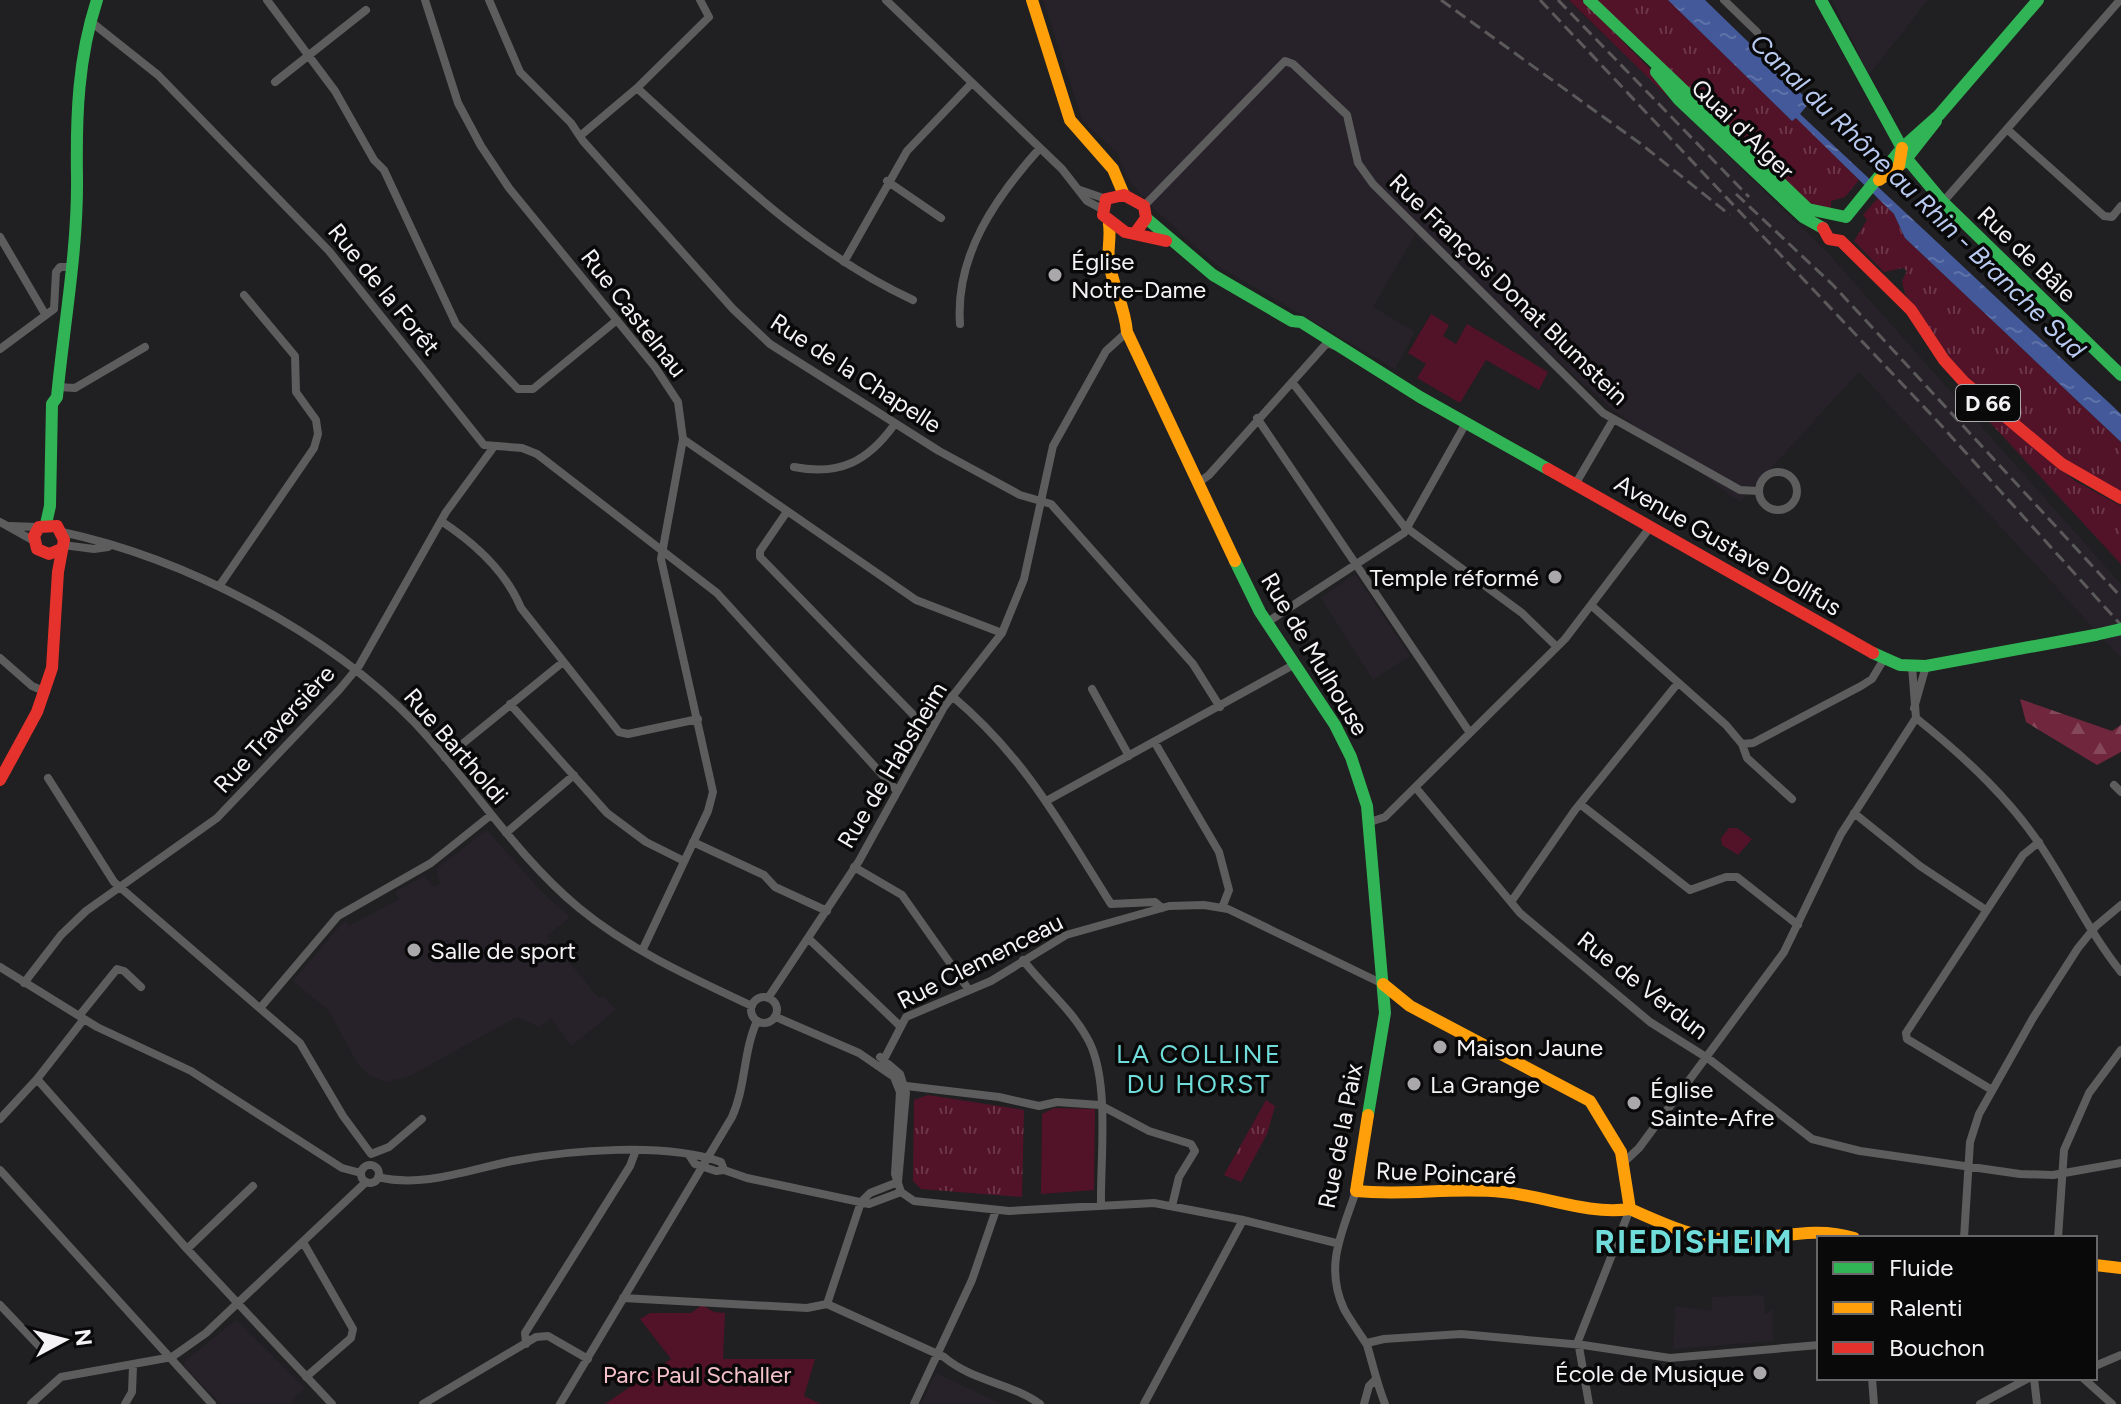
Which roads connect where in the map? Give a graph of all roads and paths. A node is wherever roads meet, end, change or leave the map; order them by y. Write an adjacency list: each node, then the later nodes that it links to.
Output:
1 (97, 0): 14 (main road)
2 (267, 0): 17 (street)
3 (425, 0): 45 (street, Rue Castelnau)
4 (489, 0): 22 (street, Rue de la Chapelle)
5 (700, 0): 20 (street)
6 (886, 0): 19 (street)
7 (1032, 0): 27 (main road)
8 (1589, 0): 16 (main road, Quai d'Alger)
9 (1724, 0): 15 (street)
10 (1821, 0): 24 (main road, Rue de Bâle)
11 (2038, 0): 24 (main road)
12 (2120, 0): 21 (street)
13 (366, 10): 17 (street)
14 (90, 21): 40 (main road); 62 (street, Rue de la Forêt)
15 (1757, 32)
16 (1642, 52): 31 (main road, Quai d'Alger); 34 (main road, Quai d'Alger)
17 (308, 53): 18 (street); 45 (street)
18 (275, 82)
19 (971, 84): 23 (street); 26 (street)
20 (637, 88): 22 (street); 39 (street)
21 (2008, 130): 28 (street); 29 (street)
22 (580, 136): 60 (street, Rue de la Chapelle)
23 (1040, 148): 27 (street); 47 (street)
24 (1902, 158): 25 (main road); 25 (main road); 28 (main road, Rue de Bâle)
25 (1879, 180): 31 (main road)
26 (887, 181): 32 (street); 39 (street)
27 (1111, 200): 30 (main road, Avenue Gustave Dollfus); 33 (main road)
28 (1943, 202): 54 (main road, Rue de Bâle)
29 (2121, 206)
30 (1145, 212): 35 (main road, Rue de Mulhouse); 38 (main road, Avenue Gustave Dollfus); 58 (street, Rue François Donat Blumstein)
31 (1840, 216): 34 (main road); 37 (main road)
32 (941, 218)
33 (1109, 224): 35 (main road, Avenue Gustave Dollfus); 41 (main road, Rue de Mulhouse)
34 (1823, 228): 37 (main road, Quai d'Alger)
35 (1132, 232): 38 (main road, Avenue Gustave Dollfus); 41 (main road, Rue de Mulhouse)
36 (0, 237): 44 (street)
37 (1841, 241): 67 (main road, D 66)
38 (1172, 242): 46 (main road, Avenue Gustave Dollfus)
39 (844, 262): 43 (street)
40 (67, 267): 44 (street); 56 (main road)
41 (1115, 275): 48 (main road, Rue de Mulhouse)
42 (244, 295): 81 (street)
43 (913, 300)
44 (45, 314): 52 (street)
45 (617, 320): 61 (street, Rue Castelnau)
46 (1292, 321): 49 (main road, Avenue Gustave Dollfus); 50 (main road, Avenue Gustave Dollfus)
47 (960, 324)
48 (1127, 332): 64 (main road, Rue de Mulhouse); 68 (street, Rue de Habsheim)
49 (1325, 346): 50 (street); 53 (main road, Avenue Gustave Dollfus); 55 (street)
50 (1342, 346): 53 (main road, Avenue Gustave Dollfus)
51 (145, 347): 56 (street)
52 (0, 349)
53 (1365, 362): 59 (main road, Avenue Gustave Dollfus)
54 (2121, 375)
55 (1292, 382): 57 (street); 75 (street)
56 (57, 392): 73 (main road); 76 (main road)
57 (1257, 418): 64 (street); 80 (street)
58 (1613, 420): 65 (street); 66 (street, Rue François Donat Blumstein)
59 (1466, 423): 65 (main road, Avenue Gustave Dollfus); 75 (street)
60 (894, 425): 63 (street); 68 (street, Rue de la Chapelle)
61 (683, 439): 69 (street); 78 (street, Rue Castelnau)
62 (493, 448): 70 (street, Rue Traversière); 78 (street)
63 (794, 467)
64 (1198, 483): 84 (main road, Rue de Mulhouse)
65 (1576, 483): 74 (main road, Avenue Gustave Dollfus)
66 (1758, 491): 66 (street)
67 (2121, 498)
68 (1040, 500): 86 (street, Rue de Habsheim); 100 (street, Rue de la Chapelle)
69 (786, 513): 86 (street); 103 (street)
70 (441, 521): 90 (street); 94 (street, Rue Traversière)
71 (0, 522): 72 (street)
72 (9, 526): 73 (street); 77 (street)
73 (42, 526): 76 (main road); 77 (main road)
74 (1651, 526): 83 (street); 89 (main road, Avenue Gustave Dollfus)
75 (1407, 528): 80 (street); 87 (street)
76 (61, 539): 79 (main road); 81 (street, Rue Bartholdi); 82 (main road)
77 (34, 541): 79 (main road)
78 (662, 552): 102 (street, Rue Castelnau); 113 (street)
79 (45, 554): 82 (main road)
80 (1356, 566): 84 (street); 104 (street)
81 (220, 585): 94 (street, Rue Bartholdi)
82 (54, 604): 97 (main road)
83 (1592, 606): 87 (street); 95 (street)
84 (1266, 623): 91 (main road, Rue de Mulhouse)
85 (2121, 629): 93 (main road, Avenue Gustave Dollfus, bridge)
86 (1002, 633): 98 (street, Rue de Habsheim)
87 (1557, 647): 104 (street)
88 (0, 658): 97 (street)
89 (1884, 659): 92 (main road, Avenue Gustave Dollfus); 106 (street)
90 (563, 662): 99 (street); 102 (street)
91 (1295, 664): 100 (street); 119 (main road, Rue de Mulhouse)
92 (1912, 666): 93 (main road, Avenue Gustave Dollfus); 101 (street)
93 (1926, 666): 101 (street)
94 (355, 672): 108 (street, Rue Bartholdi); 125 (street, Rue Traversière)
95 (1678, 683): 106 (street); 116 (street)
96 (1092, 689): 107 (street)
97 (46, 692): 111 (main road)
98 (952, 696): 103 (street, Rue de Habsheim); 115 (street)
99 (510, 704): 108 (street); 109 (street)
100 (1220, 707): 105 (street)
101 (1915, 713): 117 (street); 122 (street)
102 (698, 719): 121 (street, Rue Castelnau)
103 (930, 732): 113 (street, Rue de Habsheim)
104 (1470, 733): 112 (street)
105 (1155, 743): 107 (street); 129 (street)
106 (1742, 744): 114 (street)
107 (1129, 756): 115 (street)
108 (445, 758): 118 (street, Rue Bartholdi)
109 (574, 775): 120 (street); 123 (street)
110 (48, 778): 125 (street)
111 (0, 780)
112 (1416, 788): 119 (street); 126 (street, Rue de Verdun)
113 (897, 791): 124 (street, Rue de Habsheim)
114 (1792, 799)
115 (1048, 800): 128 (street)
116 (1580, 804): 126 (street); 132 (street)
117 (1854, 813): 130 (street); 132 (street)
118 (491, 815): 120 (street, Rue Bartholdi); 146 (street)
119 (1370, 822): 140 (main road, Rue de Mulhouse)
120 (506, 833): 135 (street, Rue Bartholdi)
121 (693, 842): 123 (street, Rue Castelnau); 131 (street)
122 (2039, 842): 130 (street); 133 (street)
123 (684, 861): 135 (street, Rue Castelnau)
124 (854, 867): 131 (street, Rue de Habsheim); 142 (street)
125 (121, 885): 139 (street, Rue Traversière); 146 (street)
126 (1511, 902): 153 (street, Rue de Verdun)
127 (2121, 905): 133 (street)
128 (1162, 908): 129 (street, Rue Clemenceau); 136 (street, Rue Clemenceau)
129 (1222, 908): 140 (street, Rue Clemenceau)
130 (1986, 910): 157 (street)
131 (827, 911): 134 (street, Rue de Habsheim)
132 (1798, 925): 153 (street)
133 (2090, 932): 138 (street); 157 (street)
134 (809, 939): 143 (street, Rue de Habsheim); 151 (street)
135 (642, 951): 144 (street, Rue Bartholdi)
136 (1023, 960): 142 (street, Rue Clemenceau); 158 (street)
137 (0, 967): 139 (street)
138 (2121, 972)
139 (24, 983): 149 (street)
140 (1383, 984): 145 (main road); 147 (main road, Rue de la Paix)
141 (141, 987): 149 (street)
142 (969, 990): 151 (street, Rue Clemenceau)
143 (768, 998): 144 (street); 148 (street)
144 (752, 1006): 150 (street)
145 (1410, 1006): 147 (main road); 167 (main road)
146 (261, 1007): 164 (street)
147 (1385, 1013): 180 (main road, Rue de la Paix)
148 (776, 1017): 150 (street); 154 (street)
149 (82, 1018): 155 (street); 173 (street)
150 (757, 1021): 166 (street)
151 (899, 1025): 154 (street, Rue Clemenceau)
152 (2121, 1050): 174 (street)
153 (1705, 1057): 167 (street); 171 (street, Rue de Verdun)
154 (882, 1062): 156 (street)
155 (37, 1079): 160 (street); 193 (street)
156 (902, 1086): 158 (street); 178 (street)
157 (1992, 1090): 171 (street)
158 (1100, 1105): 159 (street); 162 (street)
159 (1114, 1115): 162 (street); 184 (street)
160 (0, 1119)
161 (422, 1119): 164 (street)
162 (1100, 1121): 183 (street)
163 (636, 1150): 165 (street); 176 (street); 201 (street)
164 (371, 1154): 169 (street)
165 (689, 1155): 166 (street); 170 (street)
166 (708, 1157): 170 (street); 172 (street)
167 (1624, 1162): 185 (main road)
168 (2121, 1163): 174 (street, Rue de Verdun)
169 (371, 1165): 173 (street); 176 (street)
170 (702, 1167): 172 (street); 196 (street)
171 (1968, 1168): 174 (street, Rue de Verdun); 189 (street)
172 (724, 1170): 182 (street)
173 (361, 1173): 177 (street)
174 (2060, 1173): 190 (street)
175 (2, 1175): 207 (street)
176 (378, 1177): 177 (street)
177 (366, 1182): 191 (street)
178 (898, 1182): 181 (street); 182 (street)
179 (253, 1186): 193 (street)
180 (1356, 1191): 185 (main road, Rue Poincaré); 192 (street, Rue de la Paix)
181 (901, 1192): 182 (street); 186 (street)
182 (861, 1202): 198 (street)
183 (1101, 1205): 184 (street); 186 (street)
184 (1172, 1206): 187 (street)
185 (1630, 1209): 188 (main road); 202 (street)
186 (996, 1210): 205 (street)
187 (1243, 1220): 192 (street); 225 (street)
188 (1845, 1236)
189 (1964, 1236)
190 (2058, 1236)
191 (303, 1242): 197 (street); 211 (street)
192 (1336, 1243): 200 (street, Rue de la Paix)
193 (187, 1249): 197 (street)
194 (2097, 1265): 195 (main road)
195 (2121, 1268)
196 (623, 1298): 198 (street); 208 (street)
197 (237, 1303): 207 (street); 211 (street)
198 (827, 1304): 205 (street)
199 (0, 1305): 204 (street)
200 (1367, 1343): 202 (street); 212 (street, Rue de la Paix)
201 (526, 1344): 208 (street); 221 (street)
202 (1577, 1344): 203 (street); 228 (street)
203 (1817, 1345)
204 (39, 1346)
205 (937, 1354): 223 (street); 224 (street)
206 (2121, 1355): 209 (street)
207 (167, 1358): 210 (street); 219 (street)
208 (588, 1359): 222 (street)
209 (2097, 1365)
210 (133, 1366): 217 (street); 218 (street)
211 (306, 1377): 220 (street)
212 (1375, 1380): 226 (street); 227 (street, Rue de la Paix)
213 (1872, 1380): 229 (street)
214 (2028, 1380): 230 (street)
215 (2032, 1380): 231 (street)
216 (2087, 1380): 232 (street)
217 (31, 1404)
218 (125, 1404)
219 (212, 1404)
220 (332, 1404)
221 (423, 1404)
222 (560, 1404)
223 (914, 1404)
224 (1040, 1404)
225 (1144, 1404)
226 (1364, 1404)
227 (1385, 1404)
228 (1589, 1404)
229 (1874, 1404)
230 (1980, 1404)
231 (2037, 1404)
232 (2112, 1404)

